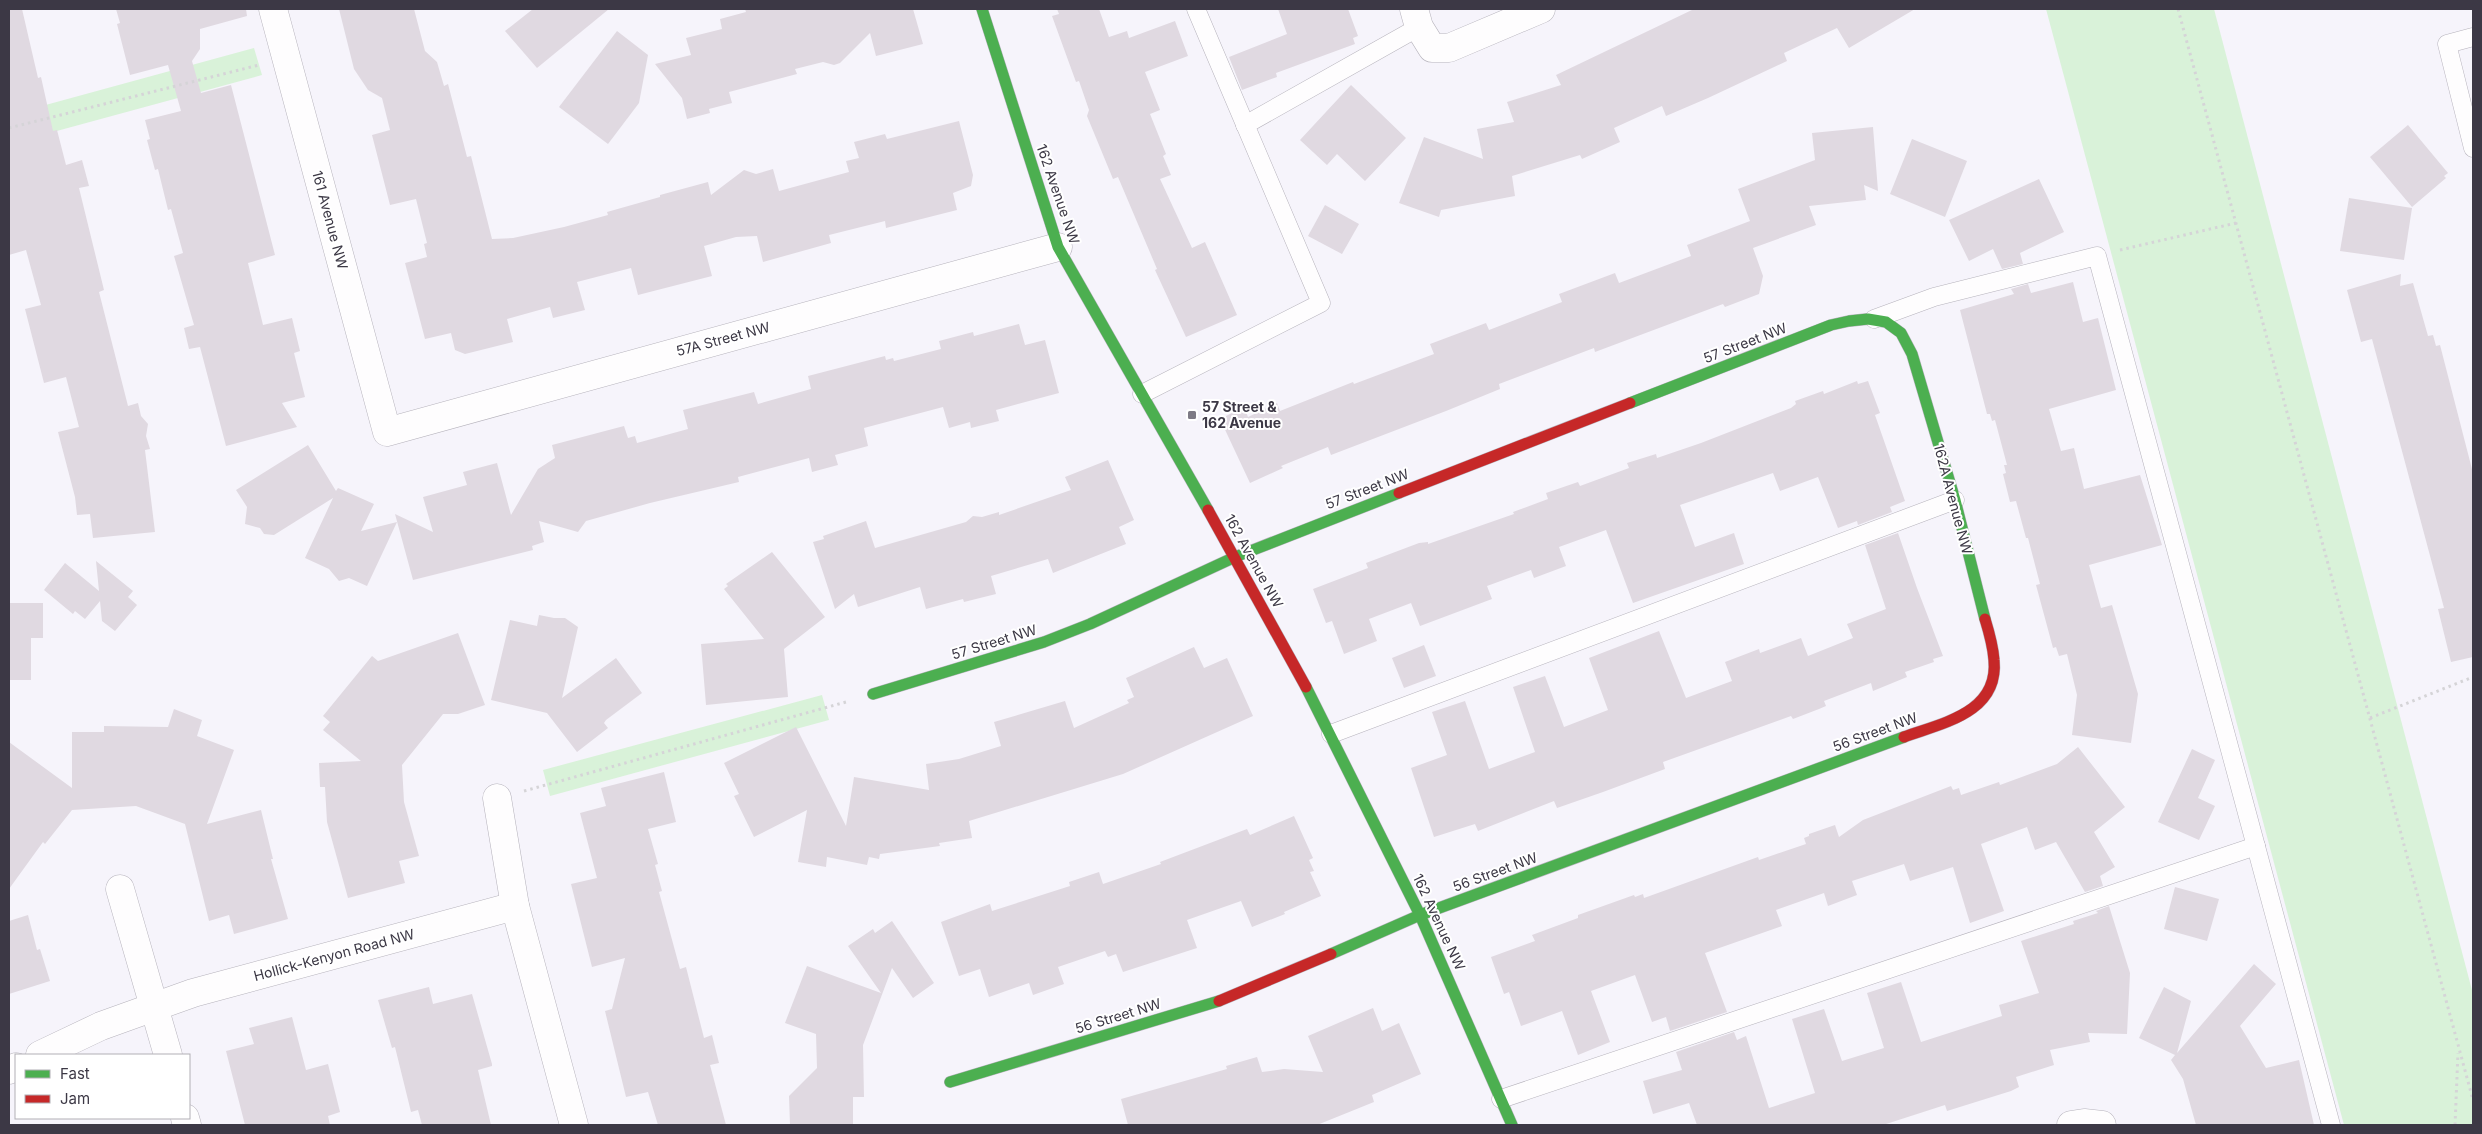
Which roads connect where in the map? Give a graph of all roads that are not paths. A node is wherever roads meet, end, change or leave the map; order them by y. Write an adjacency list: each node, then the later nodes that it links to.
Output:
1 (273, 9): 12 (street, 161 Avenue NW)
2 (982, 9): 9 (street, 162 Avenue NW)
3 (1196, 9): 7 (lane)
4 (1541, 9): 5 (street)
5 (1416, 18): 7 (lane)
6 (2473, 37): 8 (lane)
7 (1245, 125): 11 (lane)
8 (2473, 148)
9 (1058, 247): 11 (street, 162 Avenue NW); 12 (street, 57A Street NW)
10 (1874, 319): 13 (street, 162A Avenue NW); 14 (street, 57 Street NW); 19 (lane)
11 (1142, 394): 14 (street, 162 Avenue NW)
12 (387, 432)
13 (1955, 500): 16 (street, 162A Avenue NW); 17 (lane)
14 (1235, 557): 15 (street, 57 Street NW); 17 (street, 162 Avenue NW)
15 (873, 694)
16 (1986, 696): 22 (street, 56 Street NW)
17 (1331, 734): 22 (street, 162 Avenue NW)
18 (497, 798): 21 (street)
19 (2256, 846): 27 (lane); 32 (lane)
20 (120, 889): 23 (street)
21 (515, 906): 23 (street, Hollick-Kenyon Road NW); 28 (street)
22 (1420, 915): 26 (street, 56 Street NW); 27 (street, 162 Avenue NW)
23 (154, 1006): 24 (street, Hollick-Kenyon Road NW); 25 (street)
24 (42, 1054)
25 (168, 1054)
26 (950, 1082)
27 (1501, 1099): 29 (street, 162 Avenue NW)
28 (574, 1125)
29 (1512, 1125)
30 (2071, 1125): 31 (street)
31 (2102, 1125)
32 (2331, 1125)

